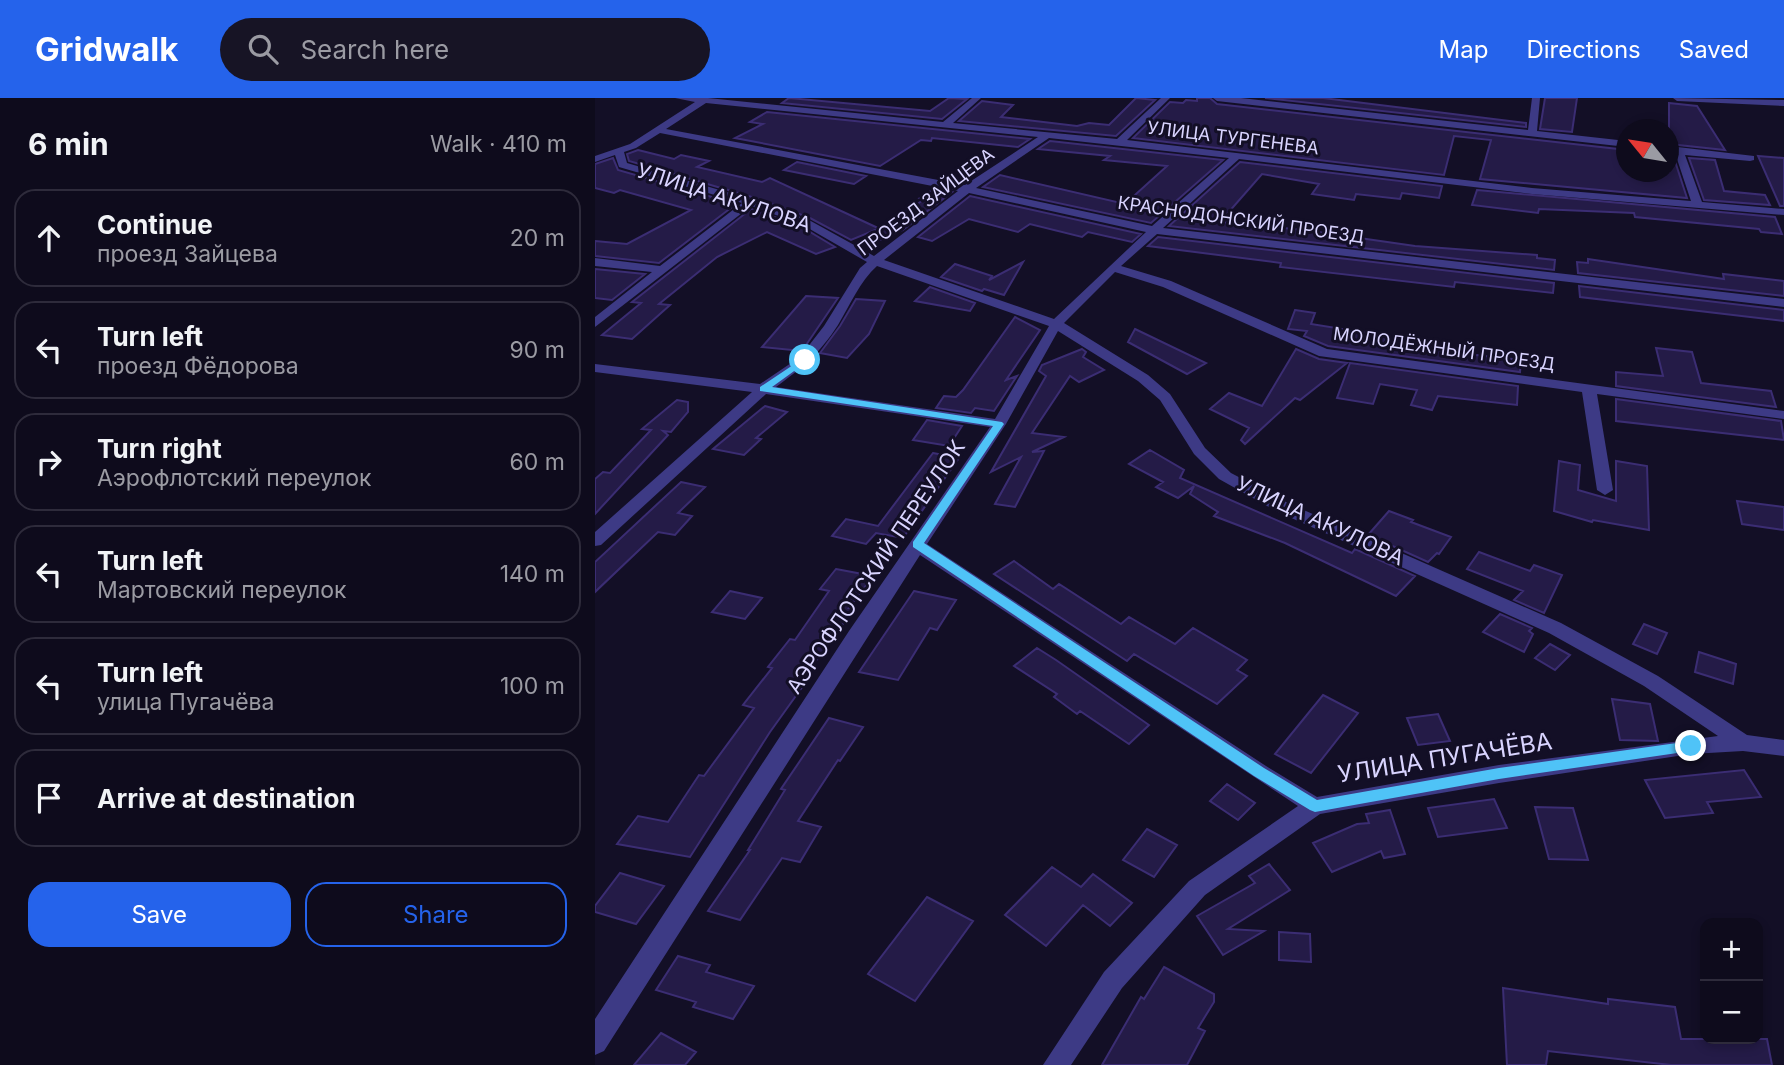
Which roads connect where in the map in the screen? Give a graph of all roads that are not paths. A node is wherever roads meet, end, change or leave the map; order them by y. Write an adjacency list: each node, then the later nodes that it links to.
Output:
1 (679, 98): 7 (street, УЛИЦА ТУРГЕНЕВА)
2 (977, 98): 9 (street)
3 (1166, 98): 13 (street)
4 (1217, 98): 11 (street)
5 (1536, 98): 11 (street)
6 (1677, 98): 8 (street)
7 (706, 99): 9 (street, УЛИЦА ТУРГЕНЕВА); 10 (street)
8 (1784, 103)
9 (946, 124): 12 (street, УЛИЦА ТУРГЕНЕВА)
10 (658, 130): 16 (street); 21 (street, КРАСНОДОНСКИЙ ПРОЕЗД)
11 (1532, 132): 14 (street)
12 (1048, 134): 13 (street, УЛИЦА ТУРГЕНЕВА); 21 (street, ПРОЕЗД ЗАЙЦЕВА)
13 (1119, 142): 17 (street, УЛИЦА ТУРГЕНЕВА)
14 (1616, 143)
15 (1679, 151): 18 (street)
16 (619, 152): 19 (street); 22 (street, УЛИЦА АКУЛОВА)
17 (1238, 155): 23 (street, УЛИЦА ТУРГЕНЕВА); 25 (street, АЭРОФЛОТСКИЙ ПЕРЕУЛОК)
18 (1750, 158)
19 (595, 159)
20 (1679, 162): 23 (street)
21 (967, 189): 25 (street, КРАСНОДОНСКИЙ ПРОЕЗД); 26 (street, ПРОЕЗД ЗАЙЦЕВА)
22 (750, 202): 26 (street, УЛИЦА АКУЛОВА); 29 (street)
23 (1697, 204): 24 (street, УЛИЦА ТУРГЕНЕВА)
24 (1784, 212)
25 (1153, 230): 28 (street, АЭРОФЛОТСКИЙ ПЕРЕУЛОК); 30 (street, КРАСНОДОНСКИЙ ПРОЕЗД)
26 (875, 261): 32 (street, УЛИЦА АКУЛОВА); 34 (street, ПРОЕЗД ЗАЙЦЕВА)
27 (595, 262): 29 (street)
28 (1113, 267): 32 (street, АЭРОФЛОТСКИЙ ПЕРЕУЛОК); 35 (street, МОЛОДЁЖНЫЙ ПРОЕЗД)
29 (663, 270): 31 (street)
30 (1784, 303)
31 (595, 323)
32 (1056, 324): 37 (street, АЭРОФЛОТСКИЙ ПЕРЕУЛОК); 41 (street, УЛИЦА АКУЛОВА)
33 (595, 368): 34 (street)
34 (763, 389): 37 (street); 39 (street, ПРОЕЗД ЗАЙЦЕВА)
35 (1589, 389): 36 (street, МОЛОДЁЖНЫЙ ПРОЕЗД); 38 (street)
36 (1784, 415)
37 (999, 424): 40 (street, АЭРОФЛОТСКИЙ ПЕРЕУЛОК)
38 (1605, 489)
39 (595, 541)
40 (917, 544): 43 (street); 44 (street, АЭРОФЛОТСКИЙ ПЕРЕУЛОК)
41 (1743, 743): 42 (street, УЛИЦА АКУЛОВА); 43 (street, УЛИЦА ПУГАЧЁВА)
42 (1780, 751)
43 (1315, 806): 45 (street, УЛИЦА ПУГАЧЁВА)
44 (595, 1042)
45 (1056, 1065)

